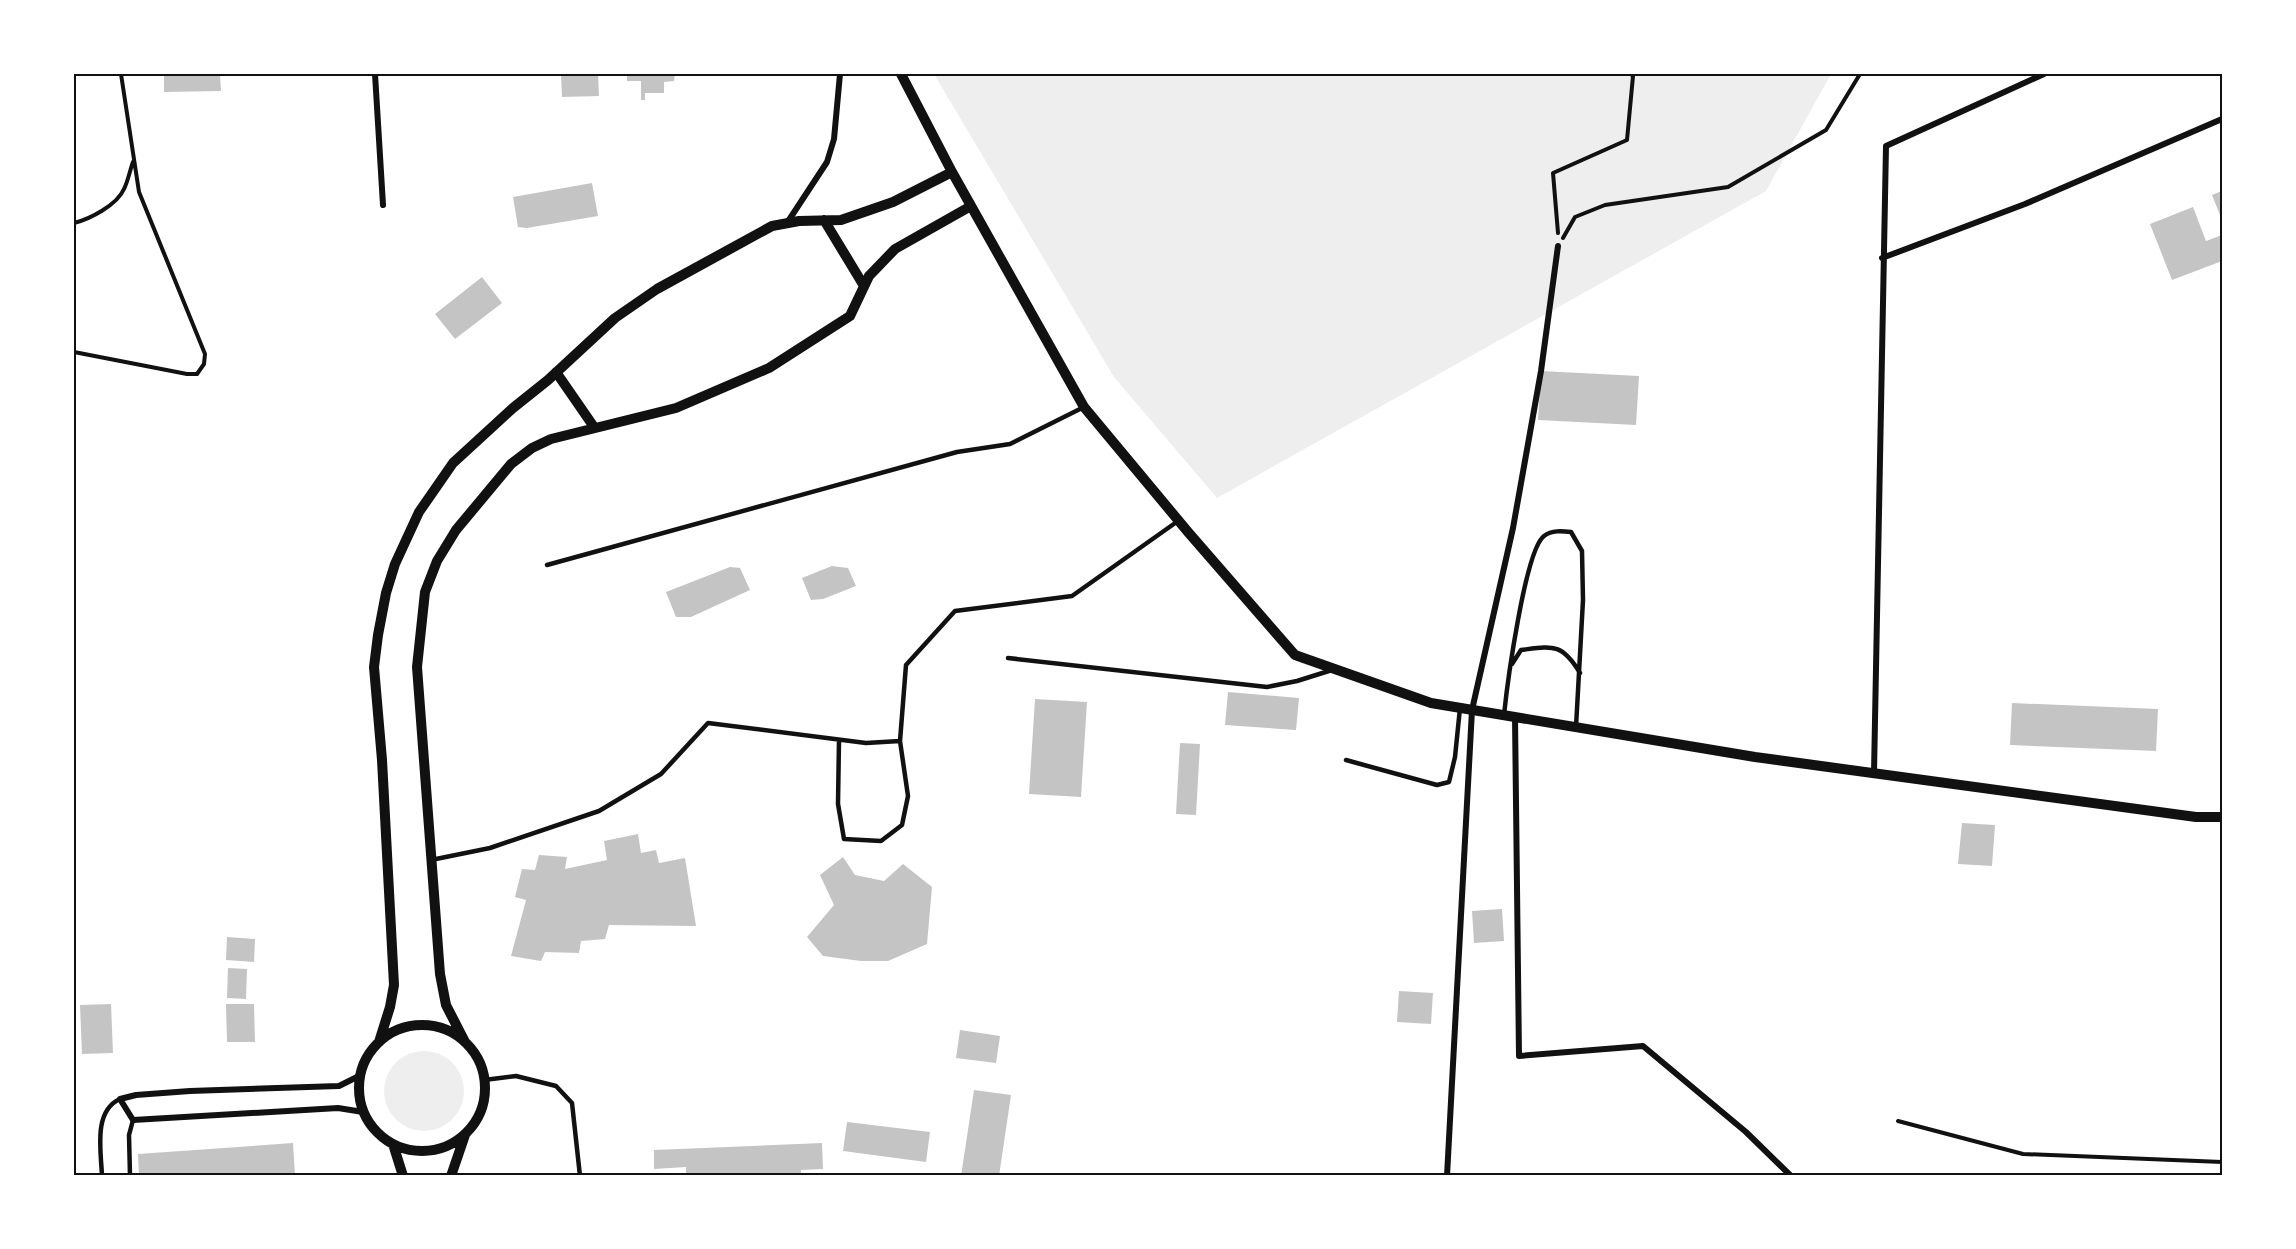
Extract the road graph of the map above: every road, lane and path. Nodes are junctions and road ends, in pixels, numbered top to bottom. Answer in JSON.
{"nodes":[{"id":1,"x":121,"y":74,"type":"edge"},
{"id":2,"x":375,"y":74,"type":"edge"},
{"id":3,"x":840,"y":74,"type":"edge"},
{"id":4,"x":901,"y":74,"type":"edge"},
{"id":5,"x":1631,"y":74,"type":"edge"},
{"id":6,"x":1860,"y":74,"type":"edge"},
{"id":7,"x":2044,"y":74,"type":"edge"},
{"id":8,"x":2223,"y":119,"type":"edge"},
{"id":9,"x":134,"y":158,"type":"junction"},
{"id":10,"x":952,"y":172,"type":"junction"},
{"id":11,"x":383,"y":205,"type":"dead end"},
{"id":12,"x":971,"y":206,"type":"junction"},
{"id":13,"x":825,"y":220,"type":"junction"},
{"id":14,"x":74,"y":223,"type":"edge"},
{"id":15,"x":787,"y":223,"type":"junction"},
{"id":16,"x":1558,"y":246,"type":"junction"},
{"id":17,"x":1882,"y":258,"type":"junction"},
{"id":18,"x":864,"y":286,"type":"junction"},
{"id":19,"x":74,"y":352,"type":"edge"},
{"id":20,"x":556,"y":372,"type":"junction"},
{"id":21,"x":1084,"y":407,"type":"junction"},
{"id":22,"x":594,"y":427,"type":"junction"},
{"id":23,"x":1178,"y":520,"type":"junction"},
{"id":24,"x":547,"y":565,"type":"dead end"},
{"id":25,"x":1008,"y":658,"type":"dead end"},
{"id":26,"x":1510,"y":666,"type":"junction"},
{"id":27,"x":1335,"y":669,"type":"junction"},
{"id":28,"x":1580,"y":673,"type":"junction"},
{"id":29,"x":1460,"y":708,"type":"junction"},
{"id":30,"x":1472,"y":710,"type":"junction"},
{"id":31,"x":1509,"y":716,"type":"junction"},
{"id":32,"x":1576,"y":727,"type":"junction"},
{"id":33,"x":839,"y":740,"type":"junction"},
{"id":34,"x":900,"y":741,"type":"junction"},
{"id":35,"x":1346,"y":760,"type":"dead end"},
{"id":36,"x":1874,"y":773,"type":"junction"},
{"id":37,"x":2223,"y":817,"type":"edge"},
{"id":38,"x":431,"y":860,"type":"junction"},
{"id":39,"x":464,"y":1040,"type":"junction"},
{"id":40,"x":379,"y":1042,"type":"junction"},
{"id":41,"x":361,"y":1075,"type":"junction"},
{"id":42,"x":484,"y":1080,"type":"junction"},
{"id":43,"x":120,"y":1099,"type":"junction"},
{"id":44,"x":363,"y":1112,"type":"junction"},
{"id":45,"x":133,"y":1120,"type":"junction"},
{"id":46,"x":1899,"y":1121,"type":"dead end"},
{"id":47,"x":465,"y":1136,"type":"junction"},
{"id":48,"x":393,"y":1144,"type":"junction"},
{"id":49,"x":2223,"y":1162,"type":"edge"},
{"id":50,"x":102,"y":1176,"type":"edge"},
{"id":51,"x":130,"y":1176,"type":"edge"},
{"id":52,"x":403,"y":1176,"type":"edge"},
{"id":53,"x":451,"y":1176,"type":"edge"},
{"id":54,"x":580,"y":1176,"type":"edge"},
{"id":55,"x":1447,"y":1176,"type":"edge"},
{"id":56,"x":1791,"y":1176,"type":"edge"}],
"edges":[{"from":1,"to":9,"type":"path"},
{"from":2,"to":11,"type":"street"},
{"from":3,"to":15,"type":"street"},
{"from":4,"to":10,"type":"street"},
{"from":5,"to":16,"type":"path"},
{"from":6,"to":16,"type":"path"},
{"from":7,"to":17,"type":"street"},
{"from":8,"to":17,"type":"street"},
{"from":9,"to":14,"type":"path"},
{"from":9,"to":19,"type":"path"},
{"from":10,"to":12,"type":"street"},
{"from":10,"to":13,"type":"street"},
{"from":12,"to":18,"type":"street"},
{"from":12,"to":21,"type":"street"},
{"from":13,"to":15,"type":"street"},
{"from":13,"to":18,"type":"street"},
{"from":15,"to":20,"type":"street"},
{"from":16,"to":30,"type":"street"},
{"from":17,"to":36,"type":"street"},
{"from":18,"to":22,"type":"street"},
{"from":20,"to":22,"type":"street"},
{"from":20,"to":40,"type":"street"},
{"from":21,"to":23,"type":"street"},
{"from":21,"to":24,"type":"lane"},
{"from":22,"to":38,"type":"street"},
{"from":23,"to":27,"type":"street"},
{"from":23,"to":34,"type":"lane"},
{"from":25,"to":27,"type":"lane"},
{"from":26,"to":28,"type":"lane"},
{"from":26,"to":28,"type":"lane"},
{"from":26,"to":31,"type":"lane"},
{"from":27,"to":29,"type":"street"},
{"from":28,"to":32,"type":"lane"},
{"from":29,"to":30,"type":"street"},
{"from":29,"to":35,"type":"lane"},
{"from":30,"to":31,"type":"street"},
{"from":30,"to":55,"type":"street"},
{"from":31,"to":32,"type":"street"},
{"from":31,"to":56,"type":"street"},
{"from":32,"to":36,"type":"street"},
{"from":33,"to":34,"type":"lane"},
{"from":33,"to":34,"type":"lane"},
{"from":33,"to":38,"type":"lane"},
{"from":36,"to":37,"type":"street"},
{"from":38,"to":39,"type":"street"},
{"from":39,"to":40,"type":"street"},
{"from":39,"to":42,"type":"street"},
{"from":40,"to":41,"type":"street"},
{"from":41,"to":43,"type":"street"},
{"from":41,"to":44,"type":"street"},
{"from":42,"to":47,"type":"street"},
{"from":42,"to":54,"type":"lane"},
{"from":43,"to":45,"type":"street"},
{"from":43,"to":50,"type":"lane"},
{"from":44,"to":45,"type":"street"},
{"from":44,"to":48,"type":"street"},
{"from":45,"to":51,"type":"lane"},
{"from":46,"to":49,"type":"path"},
{"from":47,"to":48,"type":"street"},
{"from":47,"to":53,"type":"street"},
{"from":48,"to":52,"type":"street"}]}
